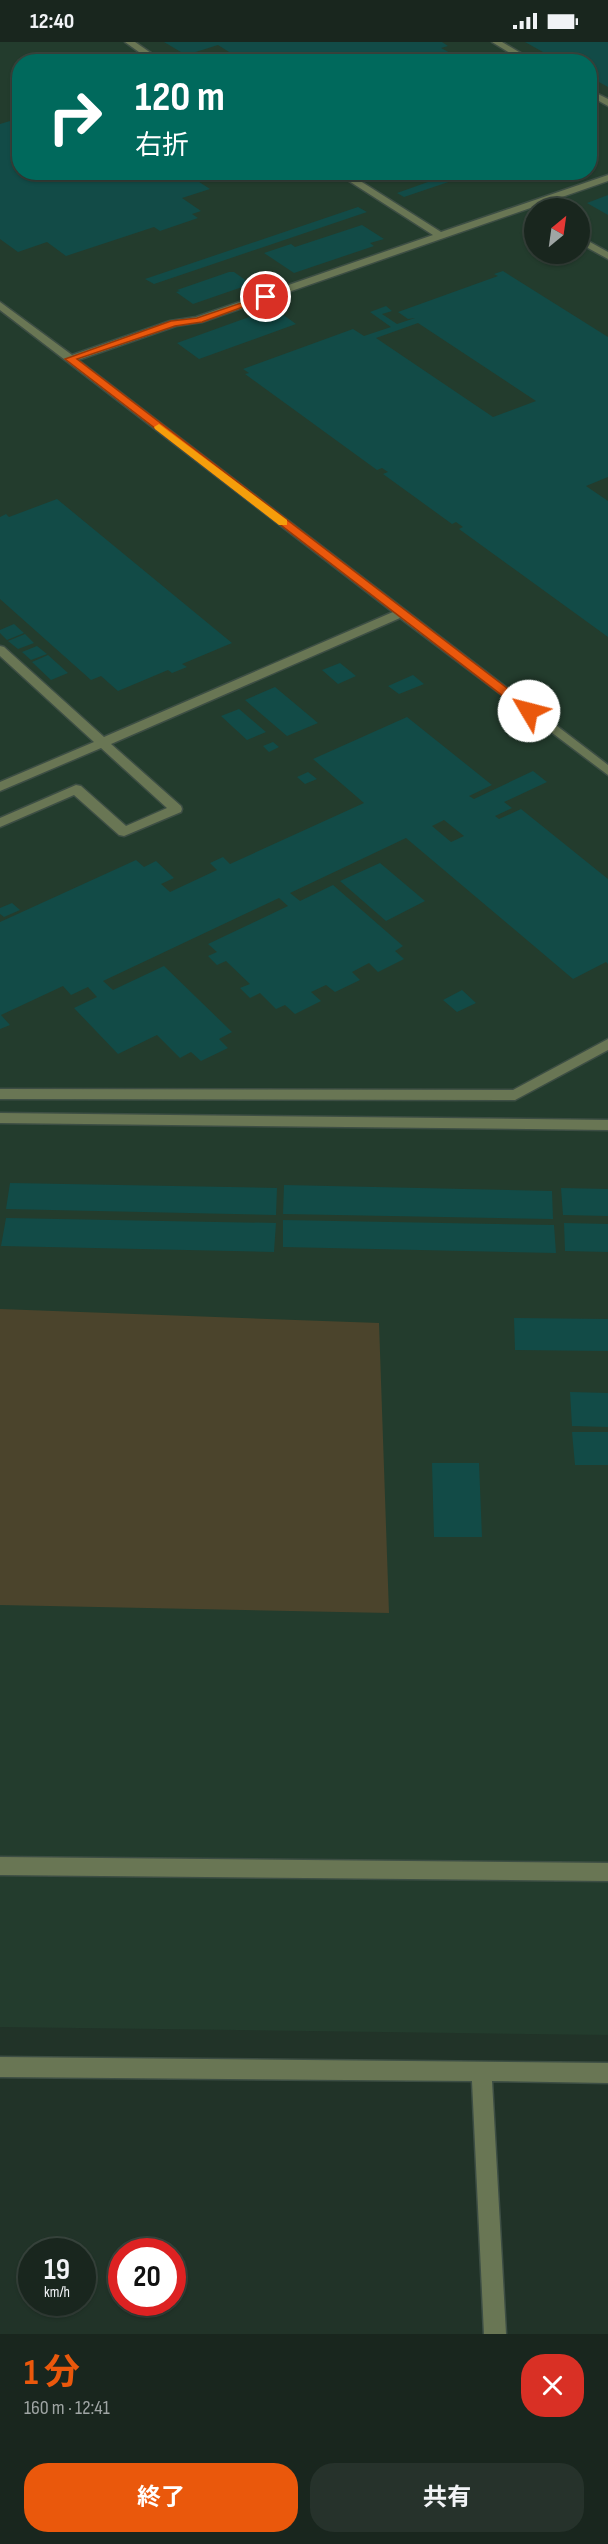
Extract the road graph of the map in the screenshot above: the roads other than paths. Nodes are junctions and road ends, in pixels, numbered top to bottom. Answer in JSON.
{"nodes":[{"id":1,"x":129,"y":42,"type":"edge"},
{"id":2,"x":496,"y":42,"type":"edge"},
{"id":3,"x":148,"y":54,"type":"edge"},
{"id":4,"x":518,"y":54,"type":"edge"},
{"id":5,"x":608,"y":178,"type":"edge"},
{"id":6,"x":352,"y":180,"type":"edge"},
{"id":7,"x":559,"y":198,"type":"edge"},
{"id":8,"x":524,"y":212,"type":"edge"},
{"id":9,"x":442,"y":237,"type":"junction"},
{"id":10,"x":590,"y":245,"type":"edge"},
{"id":11,"x":608,"y":256,"type":"edge"},
{"id":12,"x":0,"y":305,"type":"edge"},
{"id":13,"x":70,"y":359,"type":"junction"},
{"id":14,"x":401,"y":613,"type":"junction"},
{"id":15,"x":0,"y":650,"type":"edge"},
{"id":16,"x":102,"y":742,"type":"junction"},
{"id":17,"x":606,"y":767,"type":"edge"},
{"id":18,"x":0,"y":787,"type":"edge"},
{"id":19,"x":0,"y":823,"type":"edge"},
{"id":20,"x":608,"y":1044,"type":"edge"},
{"id":21,"x":0,"y":1094,"type":"edge"},
{"id":22,"x":0,"y":1118,"type":"edge"},
{"id":23,"x":608,"y":1125,"type":"edge"},
{"id":24,"x":0,"y":1866,"type":"edge"},
{"id":25,"x":608,"y":1872,"type":"edge"},
{"id":26,"x":0,"y":2067,"type":"edge"},
{"id":27,"x":481,"y":2071,"type":"junction"},
{"id":28,"x":608,"y":2073,"type":"edge"},
{"id":29,"x":495,"y":2334,"type":"edge"}],
"edges":[{"from":1,"to":3,"type":"street"},
{"from":2,"to":4,"type":"street"},
{"from":5,"to":7,"type":"street"},
{"from":6,"to":9,"type":"street"},
{"from":8,"to":9,"type":"street"},
{"from":9,"to":13,"type":"street"},
{"from":10,"to":11,"type":"street"},
{"from":12,"to":13,"type":"street"},
{"from":13,"to":14,"type":"street"},
{"from":14,"to":16,"type":"street"},
{"from":14,"to":17,"type":"street"},
{"from":15,"to":16,"type":"street"},
{"from":16,"to":18,"type":"street"},
{"from":16,"to":19,"type":"street"},
{"from":20,"to":21,"type":"street"},
{"from":22,"to":23,"type":"street"},
{"from":24,"to":25,"type":"street"},
{"from":26,"to":27,"type":"street"},
{"from":27,"to":28,"type":"street"},
{"from":27,"to":29,"type":"street"}]}
